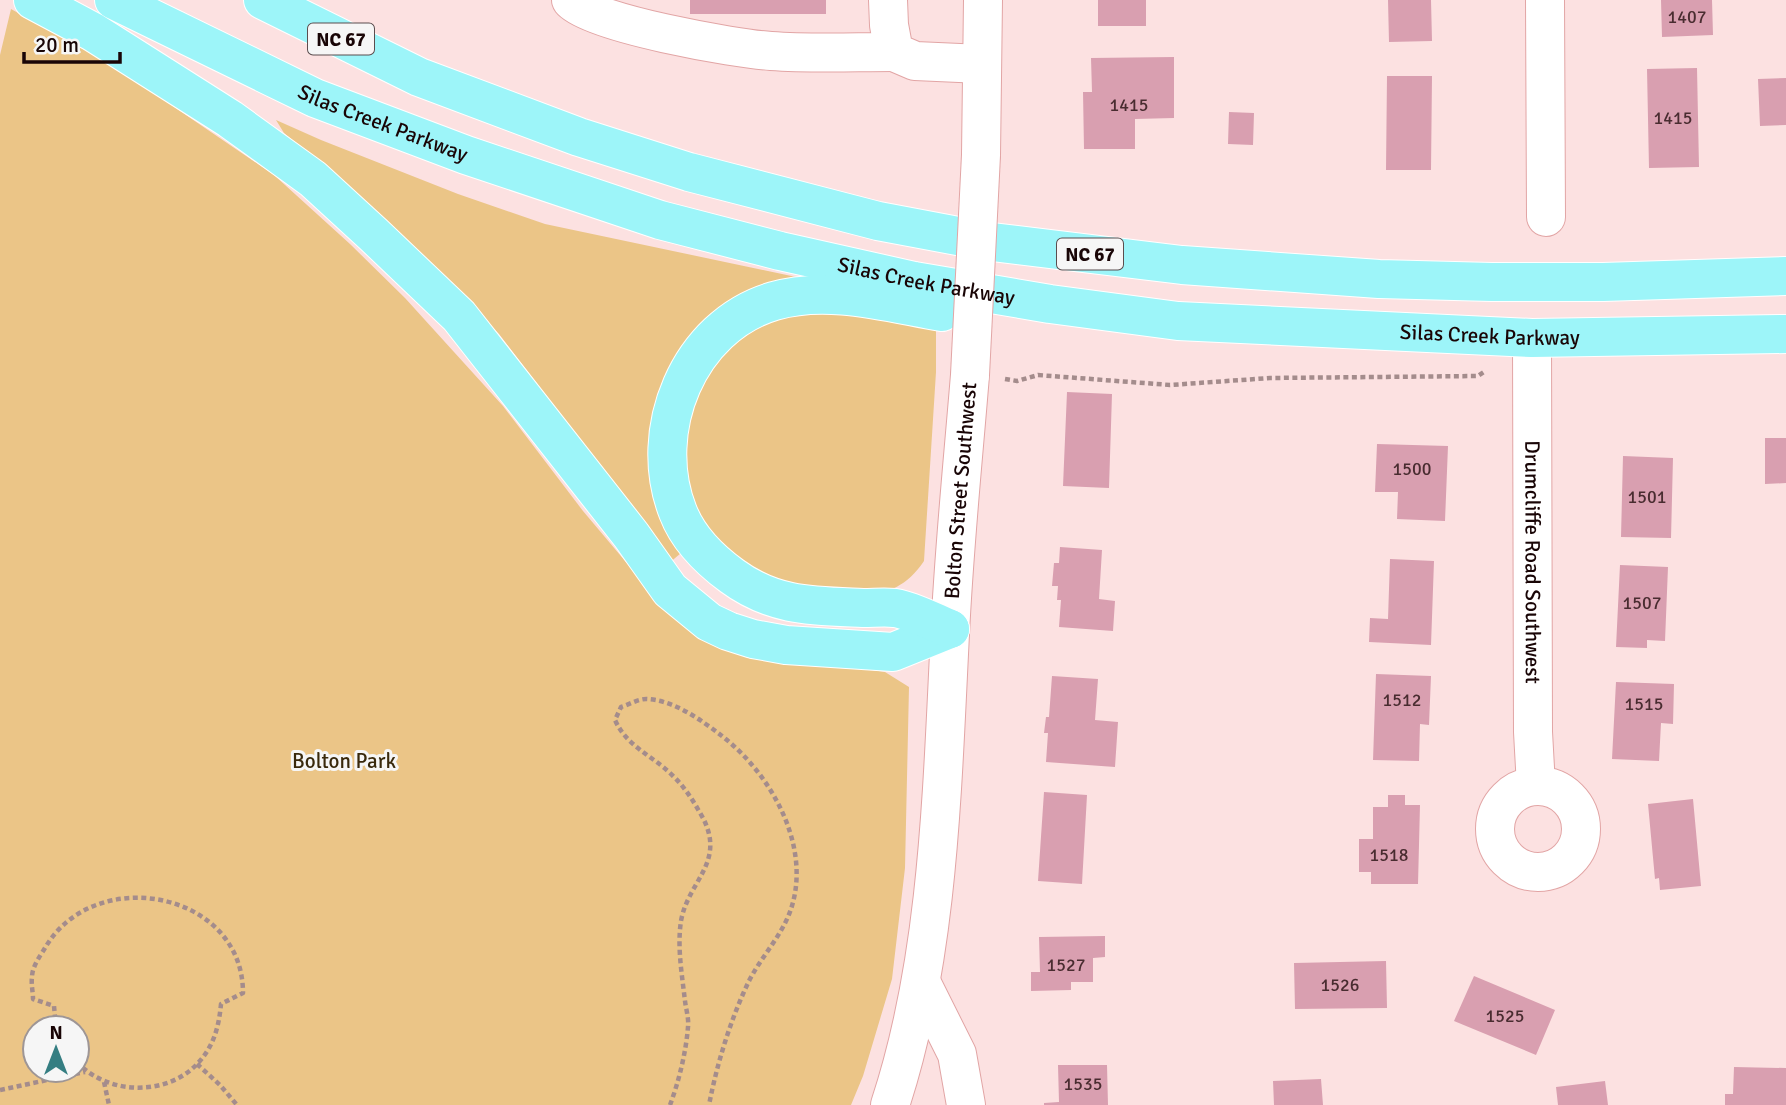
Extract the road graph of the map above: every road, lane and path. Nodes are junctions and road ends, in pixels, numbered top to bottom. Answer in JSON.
{"nodes":[{"id":1,"x":33,"y":0,"type":"edge"},
{"id":2,"x":114,"y":0,"type":"edge"},
{"id":3,"x":263,"y":0,"type":"edge"},
{"id":4,"x":318,"y":0,"type":"edge"},
{"id":5,"x":571,"y":0,"type":"edge"},
{"id":6,"x":888,"y":0,"type":"edge"},
{"id":7,"x":983,"y":0,"type":"edge"},
{"id":8,"x":1545,"y":0,"type":"edge"},
{"id":9,"x":642,"y":15,"type":"edge"},
{"id":10,"x":894,"y":52,"type":"junction"},
{"id":11,"x":982,"y":64,"type":"junction"},
{"id":12,"x":419,"y":77,"type":"junction"},
{"id":13,"x":1546,"y":216,"type":"dead end"},
{"id":14,"x":1786,"y":276,"type":"edge"},
{"id":15,"x":1178,"y":321,"type":"junction"},
{"id":16,"x":1786,"y":334,"type":"edge"},
{"id":17,"x":1532,"y":338,"type":"junction"},
{"id":18,"x":1489,"y":369,"type":"dead end"},
{"id":19,"x":970,"y":375,"type":"junction"},
{"id":20,"x":950,"y":629,"type":"junction"},
{"id":21,"x":1536,"y":786,"type":"dead end"},
{"id":22,"x":921,"y":982,"type":"junction"},
{"id":23,"x":55,"y":1014,"type":"edge"},
{"id":24,"x":197,"y":1064,"type":"junction"},
{"id":25,"x":91,"y":1074,"type":"edge"},
{"id":26,"x":104,"y":1081,"type":"junction"},
{"id":27,"x":29,"y":1084,"type":"edge"},
{"id":28,"x":0,"y":1090,"type":"edge"},
{"id":29,"x":109,"y":1105,"type":"edge"},
{"id":30,"x":237,"y":1105,"type":"edge"},
{"id":31,"x":670,"y":1105,"type":"edge"},
{"id":32,"x":709,"y":1105,"type":"edge"},
{"id":33,"x":890,"y":1105,"type":"edge"},
{"id":34,"x":966,"y":1105,"type":"edge"}],
"edges":[{"from":1,"to":20,"type":"main road"},
{"from":2,"to":15,"type":"main road","name":"Silas Creek Parkway"},
{"from":3,"to":12,"type":"main road","number":"NC 67"},
{"from":4,"to":12,"type":"main road"},
{"from":5,"to":9,"type":"street"},
{"from":6,"to":10,"type":"street"},
{"from":7,"to":11,"type":"street","name":"Bolton Street Southwest"},
{"from":8,"to":13,"type":"street"},
{"from":9,"to":10,"type":"street"},
{"from":10,"to":11,"type":"street"},
{"from":11,"to":19,"type":"street","name":"Bolton Street Southwest","bridge":true},
{"from":12,"to":14,"type":"main road","number":"NC 67"},
{"from":15,"to":17,"type":"main road","name":"Silas Creek Parkway"},
{"from":15,"to":20,"type":"main road"},
{"from":16,"to":17,"type":"main road","name":"Silas Creek Parkway"},
{"from":17,"to":21,"type":"street","name":"Drumcliffe Road Southwest"},
{"from":18,"to":19,"type":"path"},
{"from":19,"to":20,"type":"street","name":"Bolton Street Southwest"},
{"from":20,"to":22,"type":"street","name":"Bolton Street Southwest"},
{"from":22,"to":33,"type":"street","name":"Bolton Street Southwest"},
{"from":22,"to":34,"type":"street"},
{"from":23,"to":24,"type":"path"},
{"from":24,"to":26,"type":"path"},
{"from":24,"to":30,"type":"path"},
{"from":25,"to":26,"type":"path"},
{"from":26,"to":29,"type":"path"},
{"from":27,"to":28,"type":"path"},
{"from":31,"to":32,"type":"path"}]}
